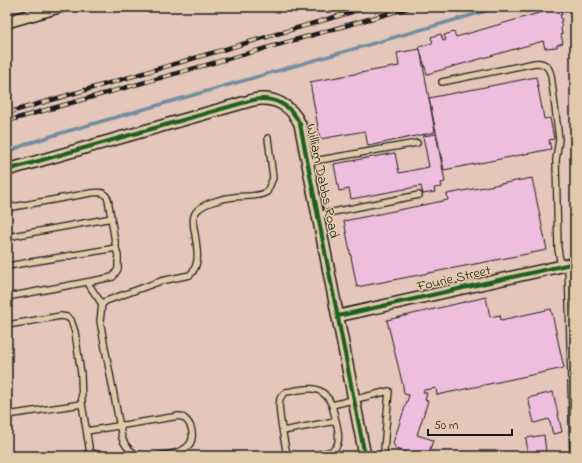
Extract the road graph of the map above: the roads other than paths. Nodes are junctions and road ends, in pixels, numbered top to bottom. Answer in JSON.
{"nodes":[{"id":1,"x":59,"y":7,"type":"edge"},
{"id":2,"x":7,"y":22,"type":"edge"},
{"id":3,"x":442,"y":82,"type":"dead end"},
{"id":4,"x":268,"y":138,"type":"dead end"},
{"id":5,"x":417,"y":143,"type":"dead end"},
{"id":6,"x":308,"y":162,"type":"junction"},
{"id":7,"x":7,"y":170,"type":"edge"},
{"id":8,"x":419,"y":195,"type":"dead end"},
{"id":9,"x":7,"y":208,"type":"edge"},
{"id":10,"x":318,"y":215,"type":"junction"},
{"id":11,"x":112,"y":218,"type":"junction"},
{"id":12,"x":7,"y":237,"type":"edge"},
{"id":13,"x":116,"y":248,"type":"junction"},
{"id":14,"x":568,"y":264,"type":"edge"},
{"id":15,"x":7,"y":266,"type":"edge"},
{"id":16,"x":87,"y":282,"type":"junction"},
{"id":17,"x":7,"y":297,"type":"edge"},
{"id":18,"x":102,"y":304,"type":"junction"},
{"id":19,"x":338,"y":316,"type":"junction"},
{"id":20,"x":7,"y":325,"type":"edge"},
{"id":21,"x":354,"y":399,"type":"junction"},
{"id":22,"x":82,"y":404,"type":"junction"},
{"id":23,"x":332,"y":405,"type":"junction"},
{"id":24,"x":7,"y":415,"type":"edge"},
{"id":25,"x":335,"y":421,"type":"junction"},
{"id":26,"x":120,"y":425,"type":"junction"},
{"id":27,"x":283,"y":430,"type":"junction"},
{"id":28,"x":87,"y":431,"type":"junction"},
{"id":29,"x":90,"y":453,"type":"junction"},
{"id":30,"x":83,"y":456,"type":"edge"},
{"id":31,"x":98,"y":456,"type":"edge"},
{"id":32,"x":142,"y":456,"type":"edge"},
{"id":33,"x":156,"y":456,"type":"edge"},
{"id":34,"x":292,"y":456,"type":"edge"},
{"id":35,"x":312,"y":456,"type":"edge"},
{"id":36,"x":365,"y":456,"type":"edge"},
{"id":37,"x":385,"y":456,"type":"edge"},
{"id":38,"x":573,"y":456,"type":"edge"}],
"edges":[{"from":1,"to":2,"type":"street"},
{"from":3,"to":14,"type":"lane"},
{"from":4,"to":18,"type":"lane"},
{"from":5,"to":6,"type":"lane"},
{"from":6,"to":7,"type":"street","name":"William Dabbs Road"},
{"from":6,"to":10,"type":"street","name":"William Dabbs Road"},
{"from":8,"to":10,"type":"lane"},
{"from":9,"to":11,"type":"lane"},
{"from":10,"to":19,"type":"street","name":"William Dabbs Road"},
{"from":11,"to":12,"type":"lane"},
{"from":11,"to":13,"type":"lane"},
{"from":13,"to":15,"type":"lane"},
{"from":13,"to":16,"type":"lane"},
{"from":14,"to":19,"type":"street","name":"Fourie Street"},
{"from":14,"to":38,"type":"lane"},
{"from":16,"to":17,"type":"lane"},
{"from":16,"to":18,"type":"lane"},
{"from":18,"to":26,"type":"lane"},
{"from":19,"to":21,"type":"street","name":"William Dabbs Road"},
{"from":20,"to":22,"type":"lane"},
{"from":21,"to":23,"type":"lane"},
{"from":21,"to":36,"type":"street","name":"William Dabbs Road"},
{"from":21,"to":37,"type":"lane"},
{"from":22,"to":24,"type":"lane"},
{"from":22,"to":28,"type":"lane"},
{"from":23,"to":25,"type":"lane"},
{"from":23,"to":27,"type":"lane"},
{"from":25,"to":27,"type":"lane"},
{"from":25,"to":35,"type":"lane"},
{"from":26,"to":28,"type":"lane"},
{"from":26,"to":32,"type":"lane"},
{"from":26,"to":33,"type":"lane"},
{"from":27,"to":34,"type":"lane"},
{"from":28,"to":29,"type":"lane"},
{"from":29,"to":30,"type":"lane"},
{"from":29,"to":31,"type":"lane"}]}
